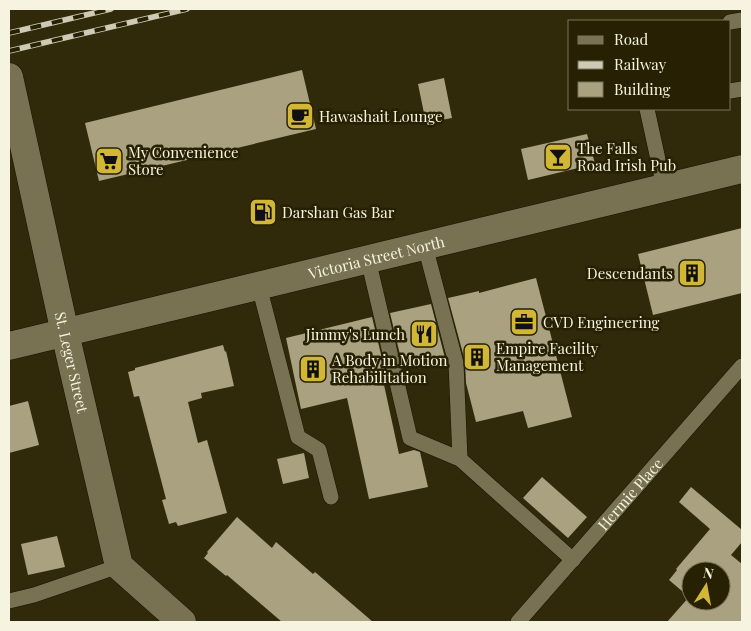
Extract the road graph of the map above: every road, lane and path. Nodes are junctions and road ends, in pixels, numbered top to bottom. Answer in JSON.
{"nodes":[{"id":1,"x":9,"y":77,"type":"edge"},
{"id":2,"x":651,"y":110,"type":"edge"},
{"id":3,"x":742,"y":169,"type":"edge"},
{"id":4,"x":664,"y":188,"type":"junction"},
{"id":5,"x":425,"y":246,"type":"junction"},
{"id":6,"x":368,"y":259,"type":"junction"},
{"id":7,"x":259,"y":286,"type":"junction"},
{"id":8,"x":65,"y":333,"type":"junction"},
{"id":9,"x":9,"y":346,"type":"edge"},
{"id":10,"x":742,"y":366,"type":"edge"},
{"id":11,"x":460,"y":459,"type":"junction"},
{"id":12,"x":331,"y":497,"type":"dead end"},
{"id":13,"x":573,"y":560,"type":"junction"},
{"id":14,"x":119,"y":566,"type":"junction"},
{"id":15,"x":9,"y":601,"type":"edge"},
{"id":16,"x":182,"y":622,"type":"edge"},
{"id":17,"x":518,"y":622,"type":"edge"}],
"edges":[{"from":1,"to":8,"type":"main road","name":"St. Leger Street"},
{"from":2,"to":4,"type":"lane"},
{"from":3,"to":4,"type":"main road","name":"Victoria Street North"},
{"from":4,"to":5,"type":"main road","name":"Victoria Street North"},
{"from":5,"to":6,"type":"main road","name":"Victoria Street North"},
{"from":5,"to":11,"type":"lane"},
{"from":6,"to":7,"type":"main road","name":"Victoria Street North"},
{"from":6,"to":11,"type":"lane"},
{"from":7,"to":8,"type":"main road","name":"Victoria Street North"},
{"from":7,"to":12,"type":"lane"},
{"from":8,"to":9,"type":"main road","name":"Victoria Street North"},
{"from":8,"to":14,"type":"main road","name":"St. Leger Street"},
{"from":10,"to":13,"type":"lane","name":"Hermie Place"},
{"from":11,"to":13,"type":"lane"},
{"from":13,"to":17,"type":"lane","name":"Hermie Place"},
{"from":14,"to":15,"type":"lane"},
{"from":14,"to":16,"type":"main road"}]}
